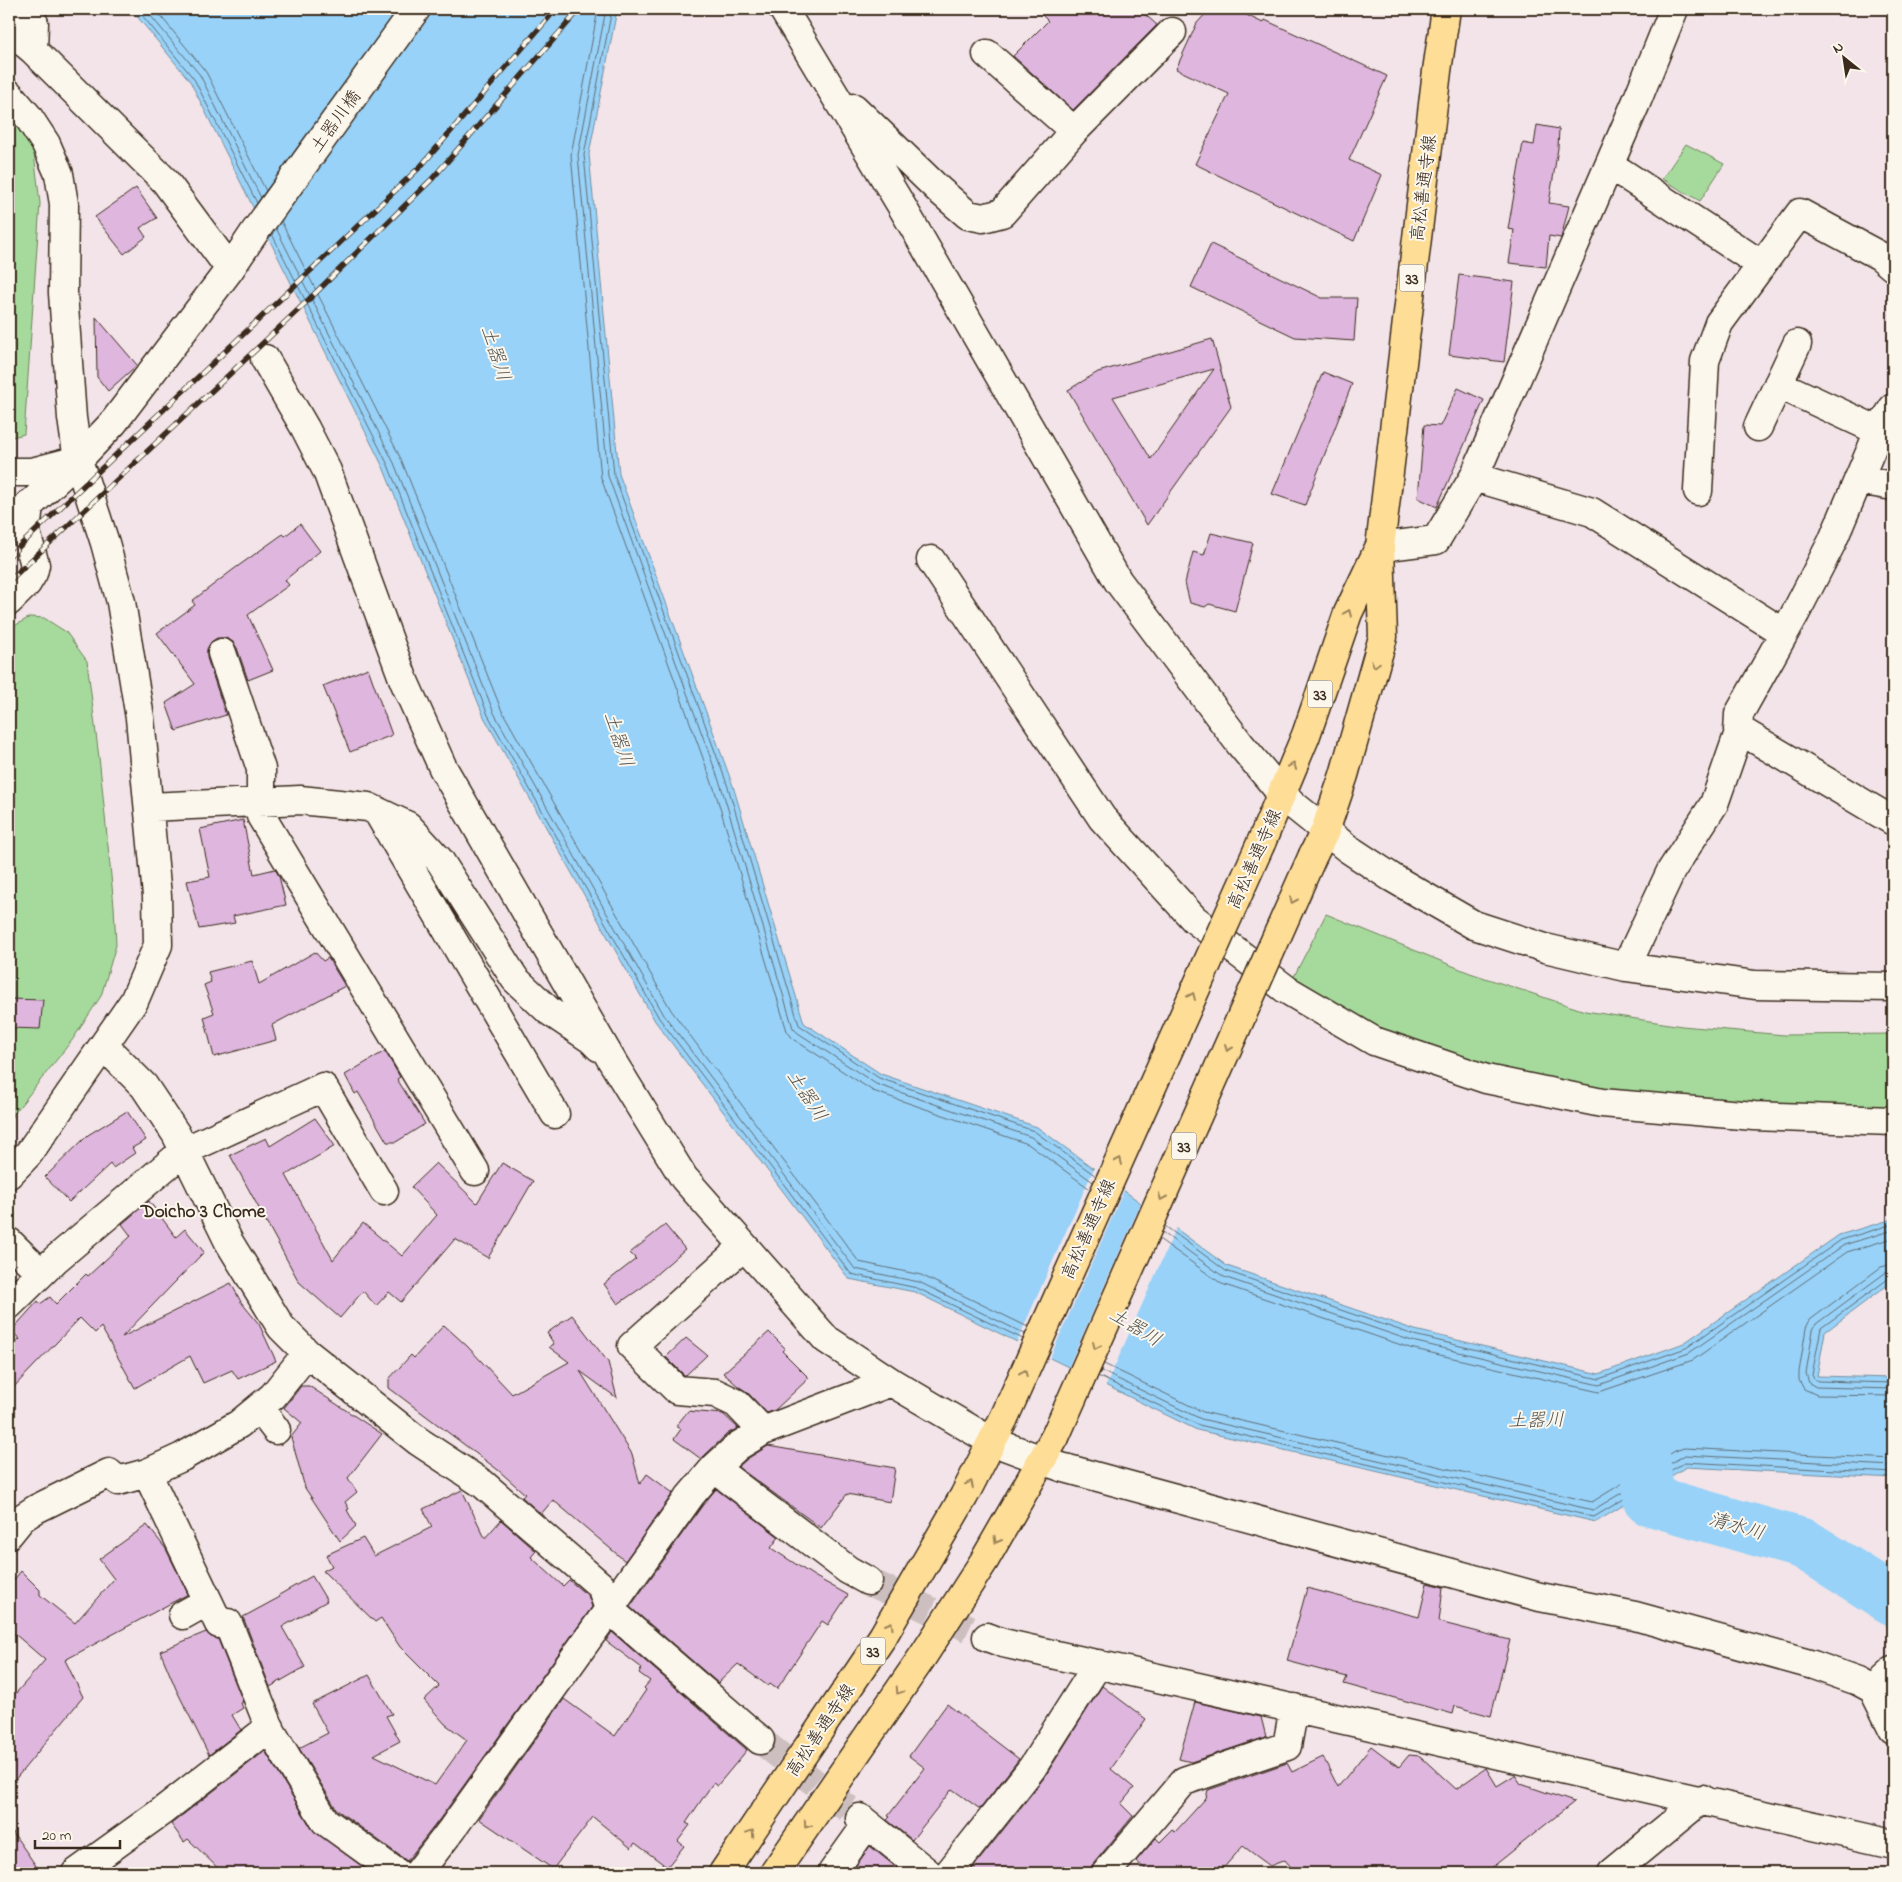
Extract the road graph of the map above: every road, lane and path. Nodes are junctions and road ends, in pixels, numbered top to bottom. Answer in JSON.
{"nodes":[{"id":1,"x":26,"y":9,"type":"edge"},
{"id":2,"x":416,"y":9,"type":"edge"},
{"id":3,"x":783,"y":9,"type":"edge"},
{"id":4,"x":1446,"y":9,"type":"edge"},
{"id":5,"x":1674,"y":9,"type":"edge"},
{"id":6,"x":9,"y":30,"type":"edge"},
{"id":7,"x":1172,"y":32,"type":"dead end"},
{"id":8,"x":33,"y":50,"type":"junction"},
{"id":9,"x":987,"y":54,"type":"dead end"},
{"id":10,"x":827,"y":83,"type":"junction"},
{"id":11,"x":9,"y":94,"type":"edge"},
{"id":12,"x":1074,"y":131,"type":"junction"},
{"id":13,"x":1610,"y":165,"type":"junction"},
{"id":14,"x":1762,"y":265,"type":"junction"},
{"id":15,"x":1893,"y":267,"type":"edge"},
{"id":16,"x":230,"y":269,"type":"junction"},
{"id":17,"x":1797,"y":344,"type":"dead end"},
{"id":18,"x":265,"y":359,"type":"dead end"},
{"id":19,"x":1778,"y":384,"type":"junction"},
{"id":20,"x":1893,"y":408,"type":"edge"},
{"id":21,"x":1758,"y":427,"type":"dead end"},
{"id":22,"x":1879,"y":431,"type":"junction"},
{"id":23,"x":78,"y":460,"type":"junction"},
{"id":24,"x":9,"y":472,"type":"edge"},
{"id":25,"x":1474,"y":476,"type":"junction"},
{"id":26,"x":1858,"y":480,"type":"junction"},
{"id":27,"x":1893,"y":486,"type":"edge"},
{"id":28,"x":1698,"y":491,"type":"dead end"},
{"id":29,"x":15,"y":527,"type":"edge"},
{"id":30,"x":1380,"y":547,"type":"junction"},
{"id":31,"x":931,"y":560,"type":"dead end"},
{"id":32,"x":9,"y":601,"type":"edge"},
{"id":33,"x":1784,"y":633,"type":"junction"},
{"id":34,"x":222,"y":653,"type":"dead end"},
{"id":35,"x":1738,"y":730,"type":"junction"},
{"id":36,"x":1282,"y":794,"type":"junction"},
{"id":37,"x":261,"y":802,"type":"junction"},
{"id":38,"x":149,"y":807,"type":"junction"},
{"id":39,"x":377,"y":811,"type":"junction"},
{"id":40,"x":1893,"y":821,"type":"edge"},
{"id":41,"x":1325,"y":831,"type":"junction"},
{"id":42,"x":1626,"y":967,"type":"junction"},
{"id":43,"x":1893,"y":987,"type":"edge"},
{"id":44,"x":104,"y":1046,"type":"junction"},
{"id":45,"x":612,"y":1061,"type":"junction"},
{"id":46,"x":555,"y":1114,"type":"dead end"},
{"id":47,"x":1893,"y":1121,"type":"edge"},
{"id":48,"x":184,"y":1151,"type":"junction"},
{"id":49,"x":475,"y":1171,"type":"dead end"},
{"id":50,"x":9,"y":1174,"type":"edge"},
{"id":51,"x":384,"y":1191,"type":"dead end"},
{"id":52,"x":9,"y":1242,"type":"edge"},
{"id":53,"x":744,"y":1246,"type":"junction"},
{"id":54,"x":41,"y":1273,"type":"junction"},
{"id":55,"x":9,"y":1305,"type":"edge"},
{"id":56,"x":306,"y":1353,"type":"junction"},
{"id":57,"x":891,"y":1382,"type":"junction"},
{"id":58,"x":259,"y":1408,"type":"junction"},
{"id":59,"x":276,"y":1430,"type":"dead end"},
{"id":60,"x":763,"y":1431,"type":"junction"},
{"id":61,"x":991,"y":1441,"type":"junction"},
{"id":62,"x":1042,"y":1461,"type":"junction"},
{"id":63,"x":714,"y":1468,"type":"junction"},
{"id":64,"x":147,"y":1474,"type":"junction"},
{"id":65,"x":9,"y":1534,"type":"edge"},
{"id":66,"x":868,"y":1581,"type":"tunnel mouth"},
{"id":67,"x":609,"y":1609,"type":"junction"},
{"id":68,"x":214,"y":1613,"type":"junction"},
{"id":69,"x":183,"y":1614,"type":"dead end"},
{"id":70,"x":987,"y":1637,"type":"tunnel mouth"},
{"id":71,"x":1098,"y":1664,"type":"junction"},
{"id":72,"x":1893,"y":1672,"type":"edge"},
{"id":73,"x":1873,"y":1689,"type":"junction"},
{"id":74,"x":1294,"y":1708,"type":"junction"},
{"id":75,"x":270,"y":1727,"type":"junction"},
{"id":76,"x":1893,"y":1729,"type":"edge"},
{"id":77,"x":760,"y":1740,"type":"tunnel mouth"},
{"id":78,"x":1702,"y":1799,"type":"junction"},
{"id":79,"x":1893,"y":1844,"type":"edge"},
{"id":80,"x":76,"y":1873,"type":"edge"},
{"id":81,"x":397,"y":1873,"type":"edge"},
{"id":82,"x":418,"y":1873,"type":"edge"},
{"id":83,"x":723,"y":1873,"type":"edge"},
{"id":84,"x":774,"y":1873,"type":"edge"},
{"id":85,"x":832,"y":1873,"type":"edge"},
{"id":86,"x":928,"y":1873,"type":"edge"},
{"id":87,"x":949,"y":1873,"type":"edge"},
{"id":88,"x":1106,"y":1873,"type":"edge"},
{"id":89,"x":1612,"y":1873,"type":"edge"}],
"edges":[{"from":1,"to":8,"type":"street"},
{"from":2,"to":16,"type":"street","name":"土器川橋"},
{"from":3,"to":10,"type":"street"},
{"from":4,"to":30,"type":"main road","name":"高松善通寺線","number":"33"},
{"from":5,"to":13,"type":"street"},
{"from":6,"to":8,"type":"street"},
{"from":7,"to":12,"type":"street"},
{"from":8,"to":16,"type":"street"},
{"from":9,"to":12,"type":"street"},
{"from":10,"to":12,"type":"street"},
{"from":10,"to":36,"type":"street"},
{"from":11,"to":23,"type":"street"},
{"from":13,"to":14,"type":"street"},
{"from":13,"to":25,"type":"street"},
{"from":14,"to":15,"type":"street"},
{"from":14,"to":28,"type":"street"},
{"from":16,"to":23,"type":"street","name":"土器川橋"},
{"from":17,"to":19,"type":"street"},
{"from":18,"to":45,"type":"street"},
{"from":19,"to":21,"type":"street"},
{"from":19,"to":22,"type":"street"},
{"from":20,"to":22,"type":"street"},
{"from":22,"to":26,"type":"street"},
{"from":23,"to":24,"type":"street"},
{"from":23,"to":29,"type":"street","name":"土器川橋"},
{"from":23,"to":38,"type":"street"},
{"from":25,"to":30,"type":"street"},
{"from":25,"to":33,"type":"street"},
{"from":26,"to":27,"type":"street"},
{"from":26,"to":33,"type":"street"},
{"from":29,"to":32,"type":"street"},
{"from":36,"to":30,"type":"main road","name":"高松善通寺線","number":"33","one_way":true},
{"from":30,"to":41,"type":"main road","name":"高松善通寺線","number":"33","one_way":true},
{"from":31,"to":47,"type":"street"},
{"from":33,"to":35,"type":"street"},
{"from":34,"to":37,"type":"street"},
{"from":35,"to":40,"type":"street"},
{"from":35,"to":42,"type":"street"},
{"from":36,"to":41,"type":"street"},
{"from":61,"to":36,"type":"main road","name":"高松善通寺線","number":"33","one_way":true,"bridge":true},
{"from":37,"to":38,"type":"street"},
{"from":37,"to":39,"type":"street"},
{"from":37,"to":49,"type":"street"},
{"from":38,"to":44,"type":"street"},
{"from":39,"to":45,"type":"street"},
{"from":39,"to":46,"type":"street"},
{"from":41,"to":42,"type":"street"},
{"from":41,"to":62,"type":"main road","name":"高松善通寺線","number":"33","one_way":true,"bridge":true},
{"from":42,"to":43,"type":"street"},
{"from":44,"to":48,"type":"street"},
{"from":44,"to":50,"type":"street"},
{"from":45,"to":53,"type":"street"},
{"from":48,"to":51,"type":"street"},
{"from":48,"to":54,"type":"street"},
{"from":48,"to":56,"type":"street"},
{"from":52,"to":54,"type":"street"},
{"from":53,"to":57,"type":"street"},
{"from":53,"to":60,"type":"street"},
{"from":54,"to":55,"type":"street"},
{"from":56,"to":58,"type":"street"},
{"from":56,"to":67,"type":"street"},
{"from":57,"to":60,"type":"street"},
{"from":57,"to":61,"type":"street"},
{"from":58,"to":59,"type":"street"},
{"from":58,"to":64,"type":"street"},
{"from":60,"to":63,"type":"street"},
{"from":61,"to":62,"type":"street"},
{"from":83,"to":61,"type":"main road","name":"高松善通寺線","number":"33","one_way":true},
{"from":62,"to":73,"type":"street"},
{"from":62,"to":84,"type":"main road","name":"高松善通寺線","number":"33","one_way":true},
{"from":63,"to":66,"type":"street"},
{"from":63,"to":67,"type":"street"},
{"from":64,"to":65,"type":"street"},
{"from":64,"to":68,"type":"street"},
{"from":67,"to":77,"type":"street"},
{"from":67,"to":82,"type":"street"},
{"from":68,"to":69,"type":"street"},
{"from":68,"to":75,"type":"street"},
{"from":70,"to":71,"type":"street"},
{"from":71,"to":74,"type":"street"},
{"from":71,"to":87,"type":"street"},
{"from":72,"to":73,"type":"street"},
{"from":73,"to":76,"type":"street"},
{"from":74,"to":78,"type":"street"},
{"from":74,"to":88,"type":"street"},
{"from":75,"to":80,"type":"street"},
{"from":75,"to":81,"type":"street"},
{"from":78,"to":79,"type":"street"},
{"from":78,"to":89,"type":"street"},
{"from":85,"to":86,"type":"street"}]}
